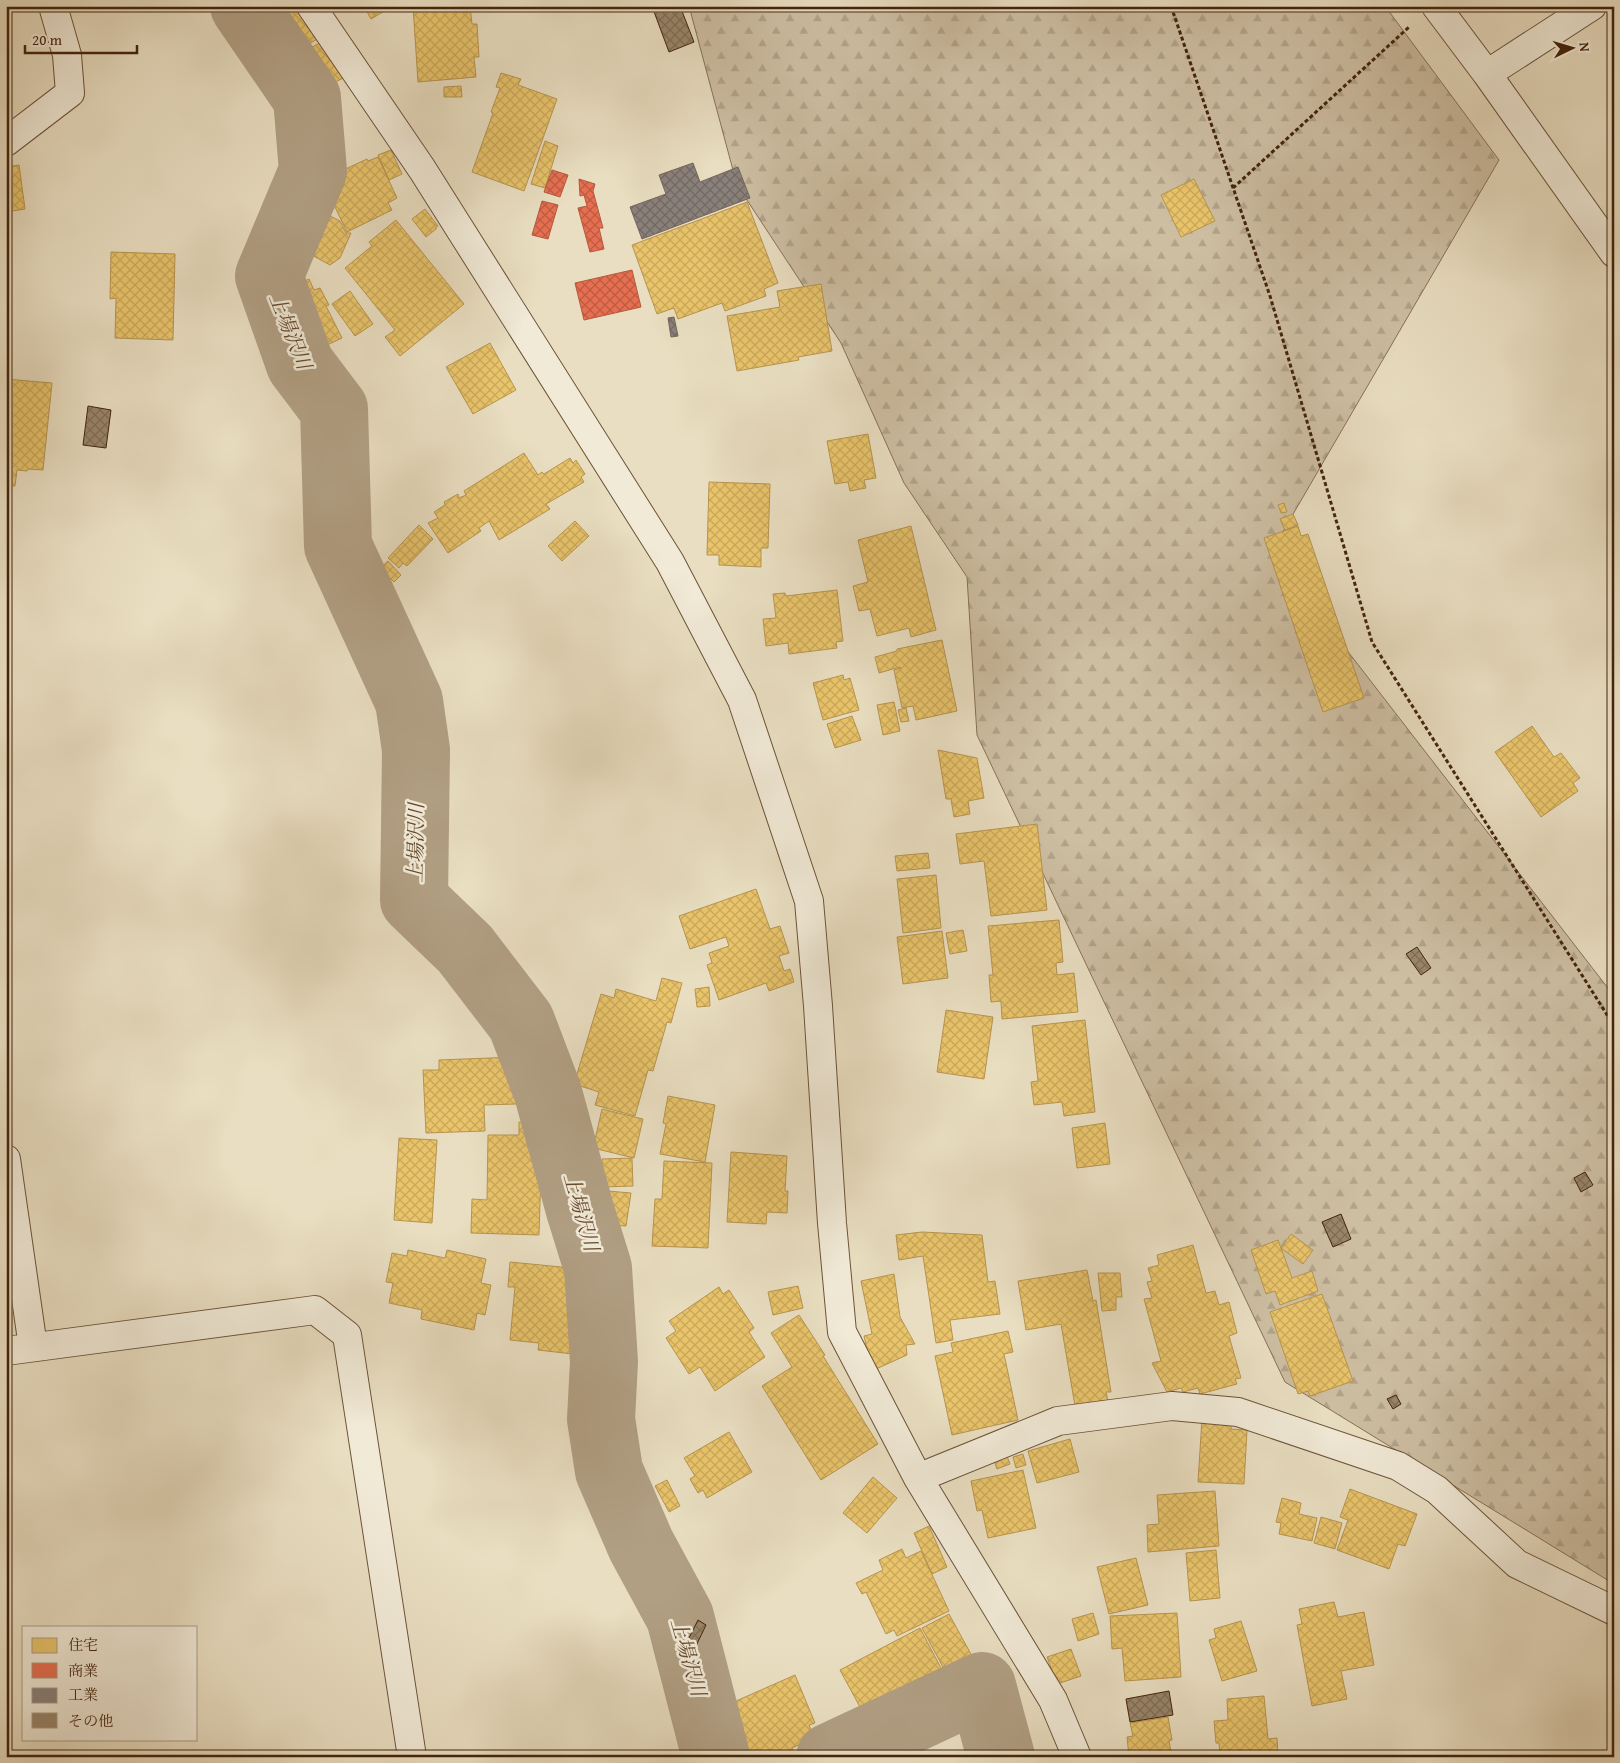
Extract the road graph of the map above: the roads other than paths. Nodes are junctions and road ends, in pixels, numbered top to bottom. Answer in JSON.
{"nodes":[{"id":1,"x":53,"y":6,"type":"edge"},
{"id":2,"x":311,"y":6,"type":"edge"},
{"id":3,"x":1436,"y":6,"type":"edge"},
{"id":4,"x":1592,"y":6,"type":"edge"},
{"id":5,"x":1487,"y":74,"type":"junction"},
{"id":6,"x":6,"y":142,"type":"edge"},
{"id":7,"x":1614,"y":253,"type":"edge"},
{"id":8,"x":6,"y":1159,"type":"edge"},
{"id":9,"x":33,"y":1347,"type":"junction"},
{"id":10,"x":6,"y":1351,"type":"edge"},
{"id":11,"x":918,"y":1478,"type":"junction"},
{"id":12,"x":1614,"y":1611,"type":"edge"},
{"id":13,"x":412,"y":1757,"type":"edge"},
{"id":14,"x":1077,"y":1757,"type":"edge"}],
"edges":[{"from":1,"to":6,"type":"street"},
{"from":2,"to":11,"type":"street"},
{"from":3,"to":5,"type":"street"},
{"from":4,"to":5,"type":"street"},
{"from":5,"to":7,"type":"street"},
{"from":8,"to":9,"type":"street"},
{"from":9,"to":10,"type":"street"},
{"from":9,"to":13,"type":"street"},
{"from":11,"to":12,"type":"street"},
{"from":11,"to":14,"type":"street"}]}
